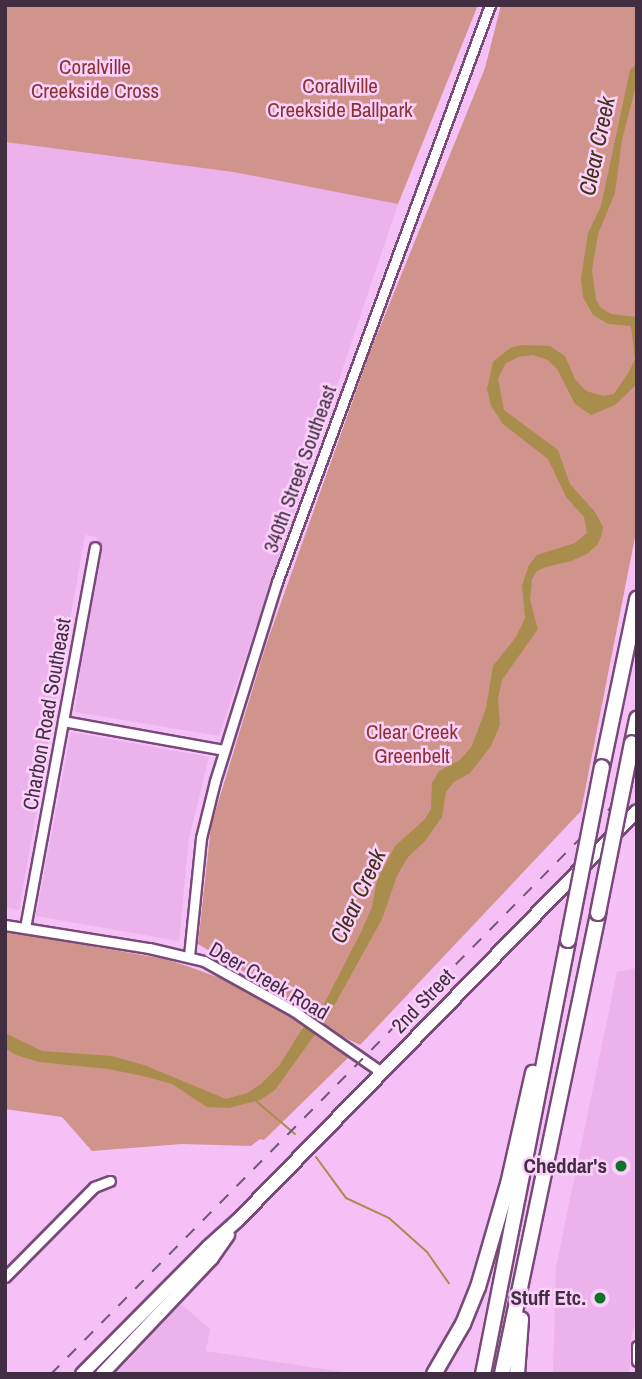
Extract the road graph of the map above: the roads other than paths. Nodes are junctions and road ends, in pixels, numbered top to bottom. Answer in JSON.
{"nodes":[{"id":1,"x":490,"y":5,"type":"edge"},
{"id":2,"x":95,"y":547,"type":"dead end"},
{"id":3,"x":637,"y":599,"type":"edge"},
{"id":4,"x":637,"y":719,"type":"edge"},
{"id":5,"x":63,"y":721,"type":"junction"},
{"id":6,"x":224,"y":750,"type":"junction"},
{"id":7,"x":637,"y":811,"type":"edge"},
{"id":8,"x":5,"y":925,"type":"edge"},
{"id":9,"x":25,"y":928,"type":"junction"},
{"id":10,"x":189,"y":956,"type":"junction"},
{"id":11,"x":555,"y":1009,"type":"junction"},
{"id":12,"x":381,"y":1072,"type":"junction"},
{"id":13,"x":110,"y":1181,"type":"dead end"},
{"id":14,"x":537,"y":1197,"type":"junction"},
{"id":15,"x":238,"y":1220,"type":"junction"},
{"id":16,"x":5,"y":1277,"type":"edge"},
{"id":17,"x":637,"y":1346,"type":"edge"},
{"id":18,"x":637,"y":1361,"type":"edge"},
{"id":19,"x":82,"y":1374,"type":"edge"},
{"id":20,"x":102,"y":1374,"type":"edge"},
{"id":21,"x":434,"y":1374,"type":"edge"},
{"id":22,"x":483,"y":1374,"type":"edge"},
{"id":23,"x":502,"y":1374,"type":"edge"},
{"id":24,"x":517,"y":1374,"type":"edge"}],
"edges":[{"from":1,"to":6,"type":"street","name":"340th Street Southeast"},
{"from":2,"to":5,"type":"street","name":"Charbon Road Southeast"},
{"from":3,"to":11,"type":"highway","bridge":true},
{"from":4,"to":14,"type":"highway","bridge":true},
{"from":5,"to":6,"type":"street"},
{"from":5,"to":9,"type":"street","name":"Charbon Road Southeast"},
{"from":6,"to":10,"type":"street","name":"340th Street Southeast"},
{"from":7,"to":12,"type":"main road","name":"2nd Street"},
{"from":8,"to":9,"type":"street","name":"Deer Creek Road"},
{"from":9,"to":10,"type":"street","name":"Deer Creek Road"},
{"from":10,"to":12,"type":"street","name":"Deer Creek Road"},
{"from":11,"to":21,"type":"highway"},
{"from":11,"to":22,"type":"highway"},
{"from":12,"to":15,"type":"main road","name":"2nd Street"},
{"from":13,"to":16,"type":"street"},
{"from":14,"to":23,"type":"highway"},
{"from":14,"to":24,"type":"highway"},
{"from":15,"to":19,"type":"main road","name":"2nd Street"},
{"from":15,"to":20,"type":"main road","name":"2nd Street"},
{"from":17,"to":18,"type":"street"}]}
